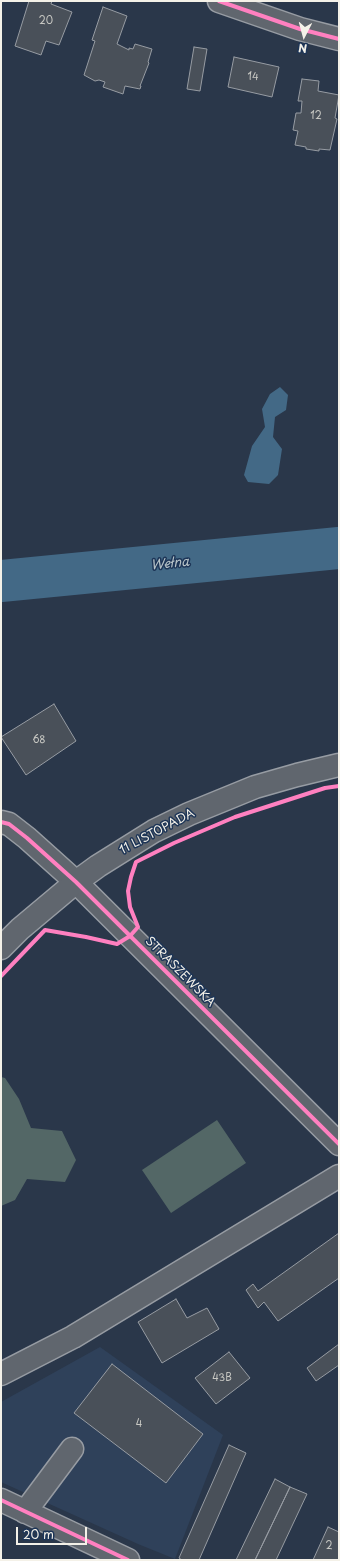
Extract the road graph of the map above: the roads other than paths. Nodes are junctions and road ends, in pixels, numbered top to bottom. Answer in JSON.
{"nodes":[{"id":1,"x":219,"y":1,"type":"edge"},
{"id":2,"x":339,"y":39,"type":"edge"},
{"id":3,"x":339,"y":765,"type":"edge"},
{"id":4,"x":1,"y":822,"type":"edge"},
{"id":5,"x":76,"y":882,"type":"junction"},
{"id":6,"x":1,"y":948,"type":"edge"},
{"id":7,"x":339,"y":1144,"type":"edge"},
{"id":8,"x":339,"y":1176,"type":"edge"},
{"id":9,"x":1,"y":1374,"type":"edge"},
{"id":10,"x":72,"y":1449,"type":"dead end"},
{"id":11,"x":1,"y":1500,"type":"edge"},
{"id":12,"x":25,"y":1512,"type":"junction"},
{"id":13,"x":128,"y":1560,"type":"edge"}],
"edges":[{"from":1,"to":2,"type":"street"},
{"from":3,"to":5,"type":"street","name":"11 LISTOPADA"},
{"from":4,"to":5,"type":"street","name":"STRASZEWSKA"},
{"from":5,"to":6,"type":"street","name":"11 LISTOPADA"},
{"from":5,"to":7,"type":"street","name":"STRASZEWSKA"},
{"from":8,"to":9,"type":"street"},
{"from":10,"to":12,"type":"street"},
{"from":11,"to":12,"type":"street"},
{"from":12,"to":13,"type":"street"}]}
